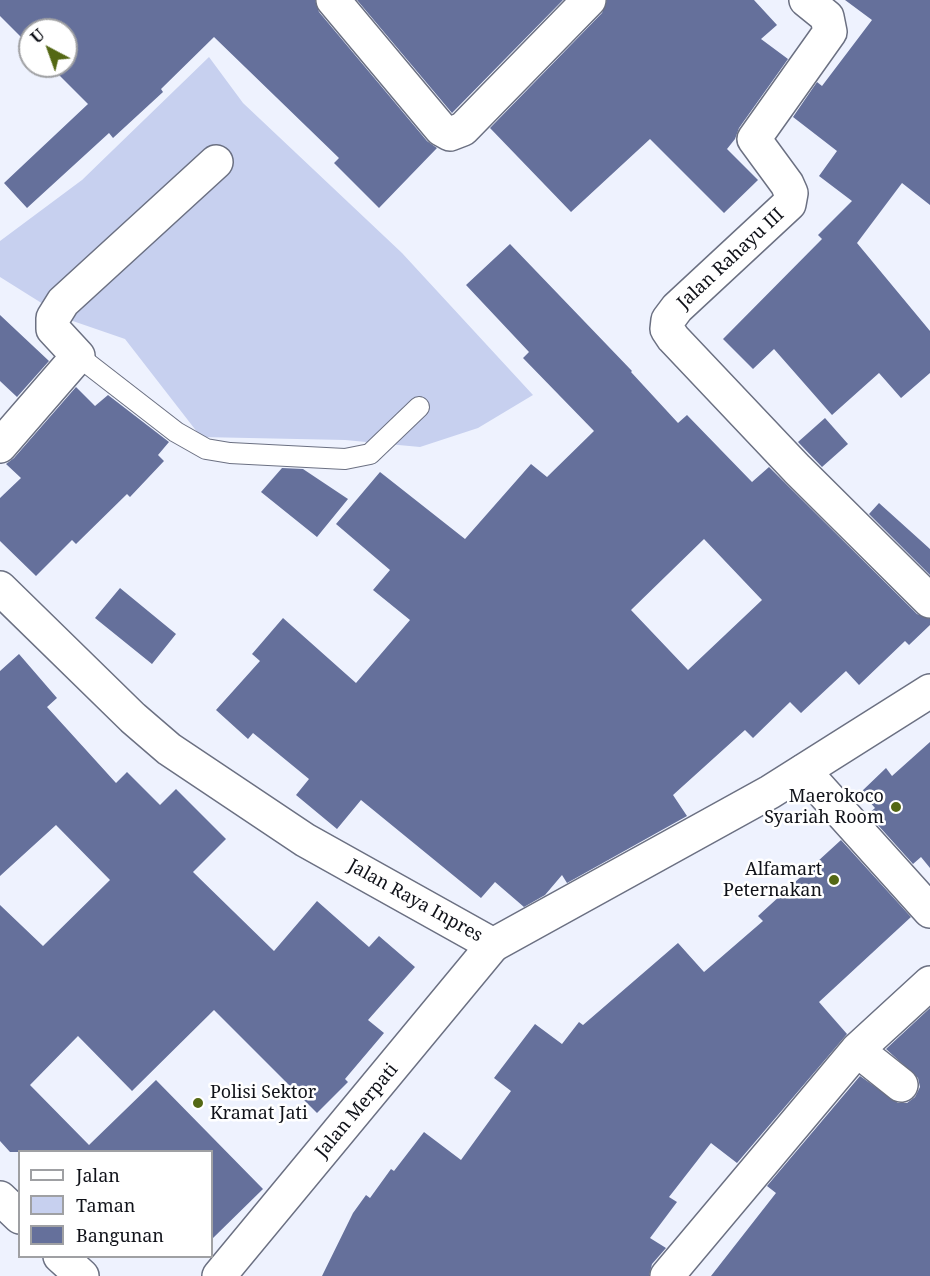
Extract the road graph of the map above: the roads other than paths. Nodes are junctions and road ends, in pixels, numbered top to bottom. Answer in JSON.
{"nodes":[{"id":1,"x":333,"y":0,"type":"edge"},
{"id":2,"x":589,"y":0,"type":"edge"},
{"id":3,"x":806,"y":0,"type":"edge"},
{"id":4,"x":216,"y":162,"type":"dead end"},
{"id":5,"x":78,"y":356,"type":"junction"},
{"id":6,"x":419,"y":407,"type":"dead end"},
{"id":7,"x":0,"y":446,"type":"edge"},
{"id":8,"x":0,"y":589,"type":"edge"},
{"id":9,"x":930,"y":601,"type":"edge"},
{"id":10,"x":930,"y":692,"type":"edge"},
{"id":11,"x":804,"y":771,"type":"junction"},
{"id":12,"x":930,"y":911,"type":"edge"},
{"id":13,"x":493,"y":945,"type":"junction"},
{"id":14,"x":930,"y":983,"type":"edge"},
{"id":15,"x":857,"y":1050,"type":"junction"},
{"id":16,"x":901,"y":1085,"type":"dead end"},
{"id":17,"x":0,"y":1198,"type":"edge"},
{"id":18,"x":18,"y":1215,"type":"edge"},
{"id":19,"x":61,"y":1258,"type":"edge"},
{"id":20,"x":231,"y":1273,"type":"edge"},
{"id":21,"x":82,"y":1276,"type":"edge"},
{"id":22,"x":667,"y":1276,"type":"edge"}],
"edges":[{"from":1,"to":2,"type":"street"},
{"from":3,"to":9,"type":"street","name":"Jalan Rahayu III"},
{"from":4,"to":5,"type":"street"},
{"from":5,"to":6,"type":"lane"},
{"from":5,"to":7,"type":"street"},
{"from":8,"to":13,"type":"street","name":"Jalan Raya Inpres"},
{"from":10,"to":11,"type":"street","name":"Jalan Raya Inpres"},
{"from":11,"to":12,"type":"street"},
{"from":11,"to":13,"type":"street","name":"Jalan Raya Inpres"},
{"from":13,"to":20,"type":"street","name":"Jalan Merpati"},
{"from":14,"to":15,"type":"street"},
{"from":15,"to":16,"type":"street"},
{"from":15,"to":22,"type":"street"},
{"from":17,"to":18,"type":"street"},
{"from":19,"to":21,"type":"street"}]}
